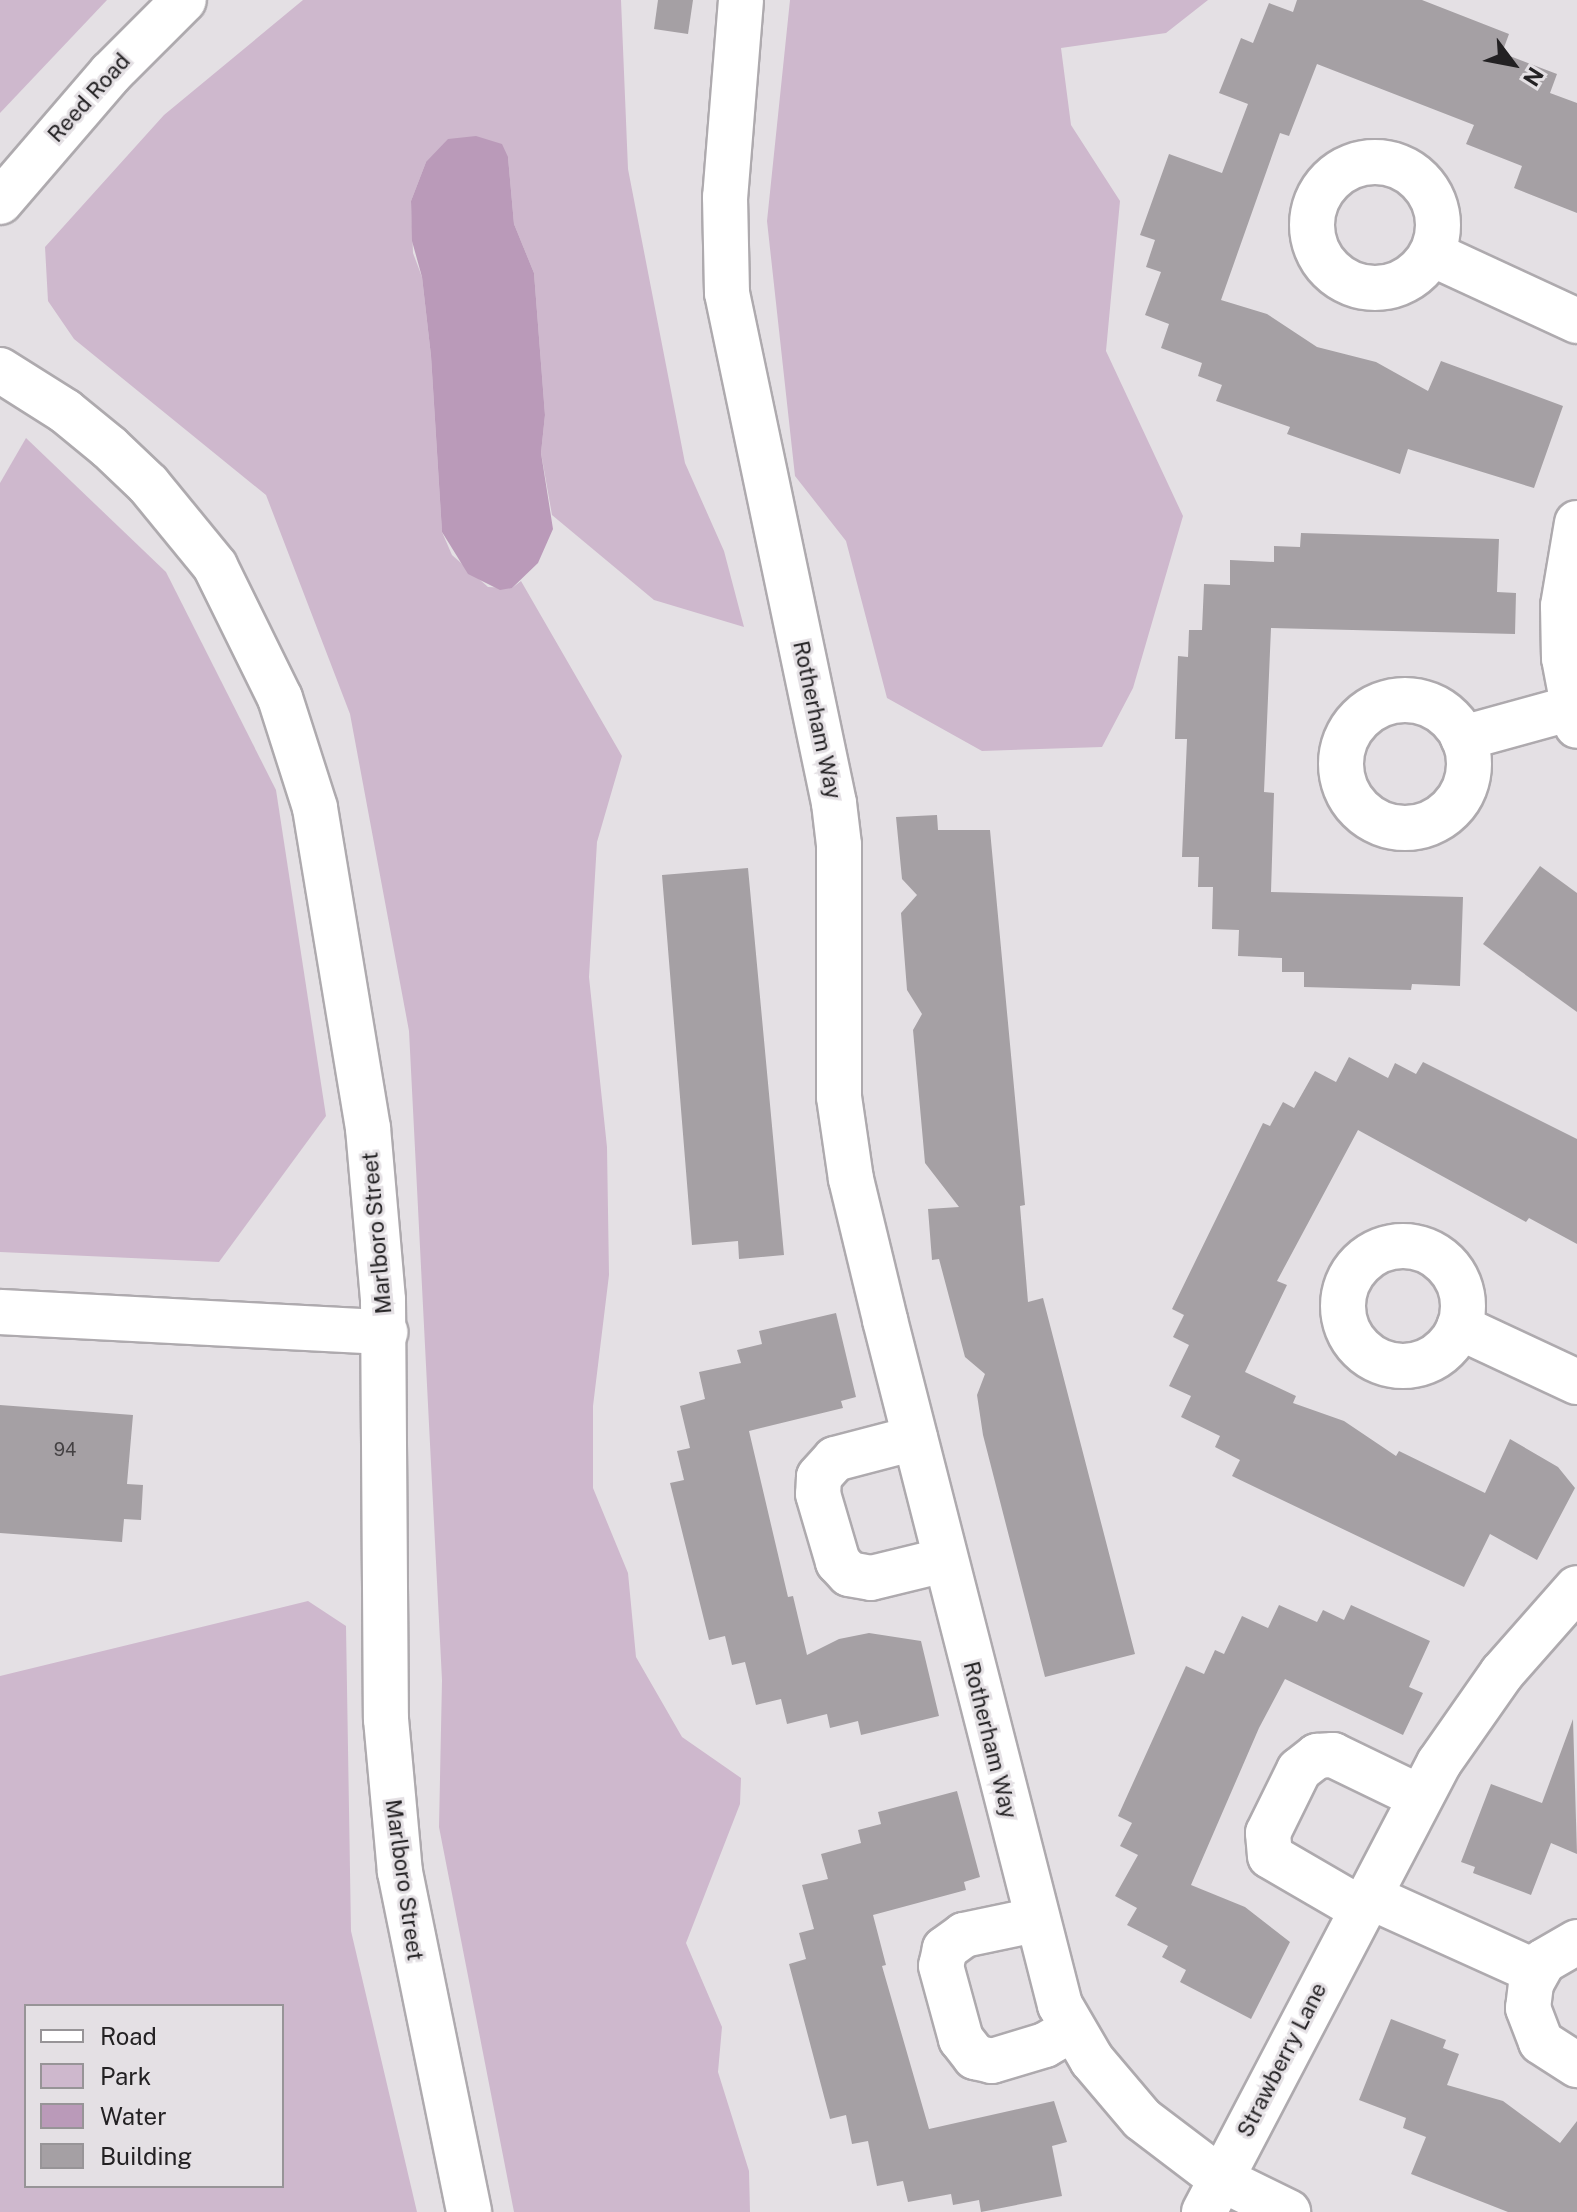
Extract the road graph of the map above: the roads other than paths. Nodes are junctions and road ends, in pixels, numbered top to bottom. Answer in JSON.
{"nodes":[{"id":1,"x":184,"y":0,"type":"edge"},
{"id":2,"x":741,"y":0,"type":"edge"},
{"id":3,"x":0,"y":202,"type":"edge"},
{"id":4,"x":1432,"y":254,"type":"dead end"},
{"id":5,"x":1577,"y":321,"type":"edge"},
{"id":6,"x":0,"y":370,"type":"edge"},
{"id":7,"x":1577,"y":523,"type":"edge"},
{"id":8,"x":1574,"y":717,"type":"edge"},
{"id":9,"x":1463,"y":738,"type":"dead end"},
{"id":10,"x":0,"y":1312,"type":"edge"},
{"id":11,"x":1459,"y":1327,"type":"dead end"},
{"id":12,"x":385,"y":1332,"type":"junction"},
{"id":13,"x":1577,"y":1382,"type":"edge"},
{"id":14,"x":915,"y":1438,"type":"junction"},
{"id":15,"x":945,"y":1560,"type":"junction"},
{"id":16,"x":1577,"y":1588,"type":"edge"},
{"id":17,"x":1420,"y":1797,"type":"junction"},
{"id":18,"x":1364,"y":1902,"type":"junction"},
{"id":19,"x":1035,"y":1920,"type":"junction"},
{"id":20,"x":1577,"y":1942,"type":"edge"},
{"id":21,"x":1536,"y":1972,"type":"junction"},
{"id":22,"x":1073,"y":2029,"type":"junction"},
{"id":23,"x":1577,"y":2065,"type":"edge"},
{"id":24,"x":1212,"y":2195,"type":"edge"},
{"id":25,"x":469,"y":2212,"type":"edge"},
{"id":26,"x":1288,"y":2212,"type":"edge"}],
"edges":[{"from":1,"to":3,"type":"street","name":"Reed Road"},
{"from":2,"to":14,"type":"street","name":"Rotherham Way"},
{"from":4,"to":5,"type":"street"},
{"from":6,"to":12,"type":"street","name":"Marlboro Street"},
{"from":7,"to":8,"type":"street"},
{"from":8,"to":9,"type":"street"},
{"from":10,"to":12,"type":"street"},
{"from":11,"to":13,"type":"street"},
{"from":12,"to":25,"type":"street","name":"Marlboro Street"},
{"from":14,"to":15,"type":"street","name":"Rotherham Way"},
{"from":14,"to":15,"type":"street"},
{"from":15,"to":19,"type":"street","name":"Rotherham Way"},
{"from":16,"to":17,"type":"street","name":"Strawberry Lane"},
{"from":17,"to":18,"type":"street","name":"Strawberry Lane"},
{"from":17,"to":18,"type":"street"},
{"from":18,"to":21,"type":"street"},
{"from":18,"to":24,"type":"street","name":"Strawberry Lane"},
{"from":19,"to":22,"type":"street","name":"Rotherham Way"},
{"from":19,"to":22,"type":"street"},
{"from":20,"to":21,"type":"street"},
{"from":21,"to":23,"type":"street"},
{"from":22,"to":24,"type":"street","name":"Rotherham Way"},
{"from":24,"to":26,"type":"street","name":"Rotherham Way"}]}
